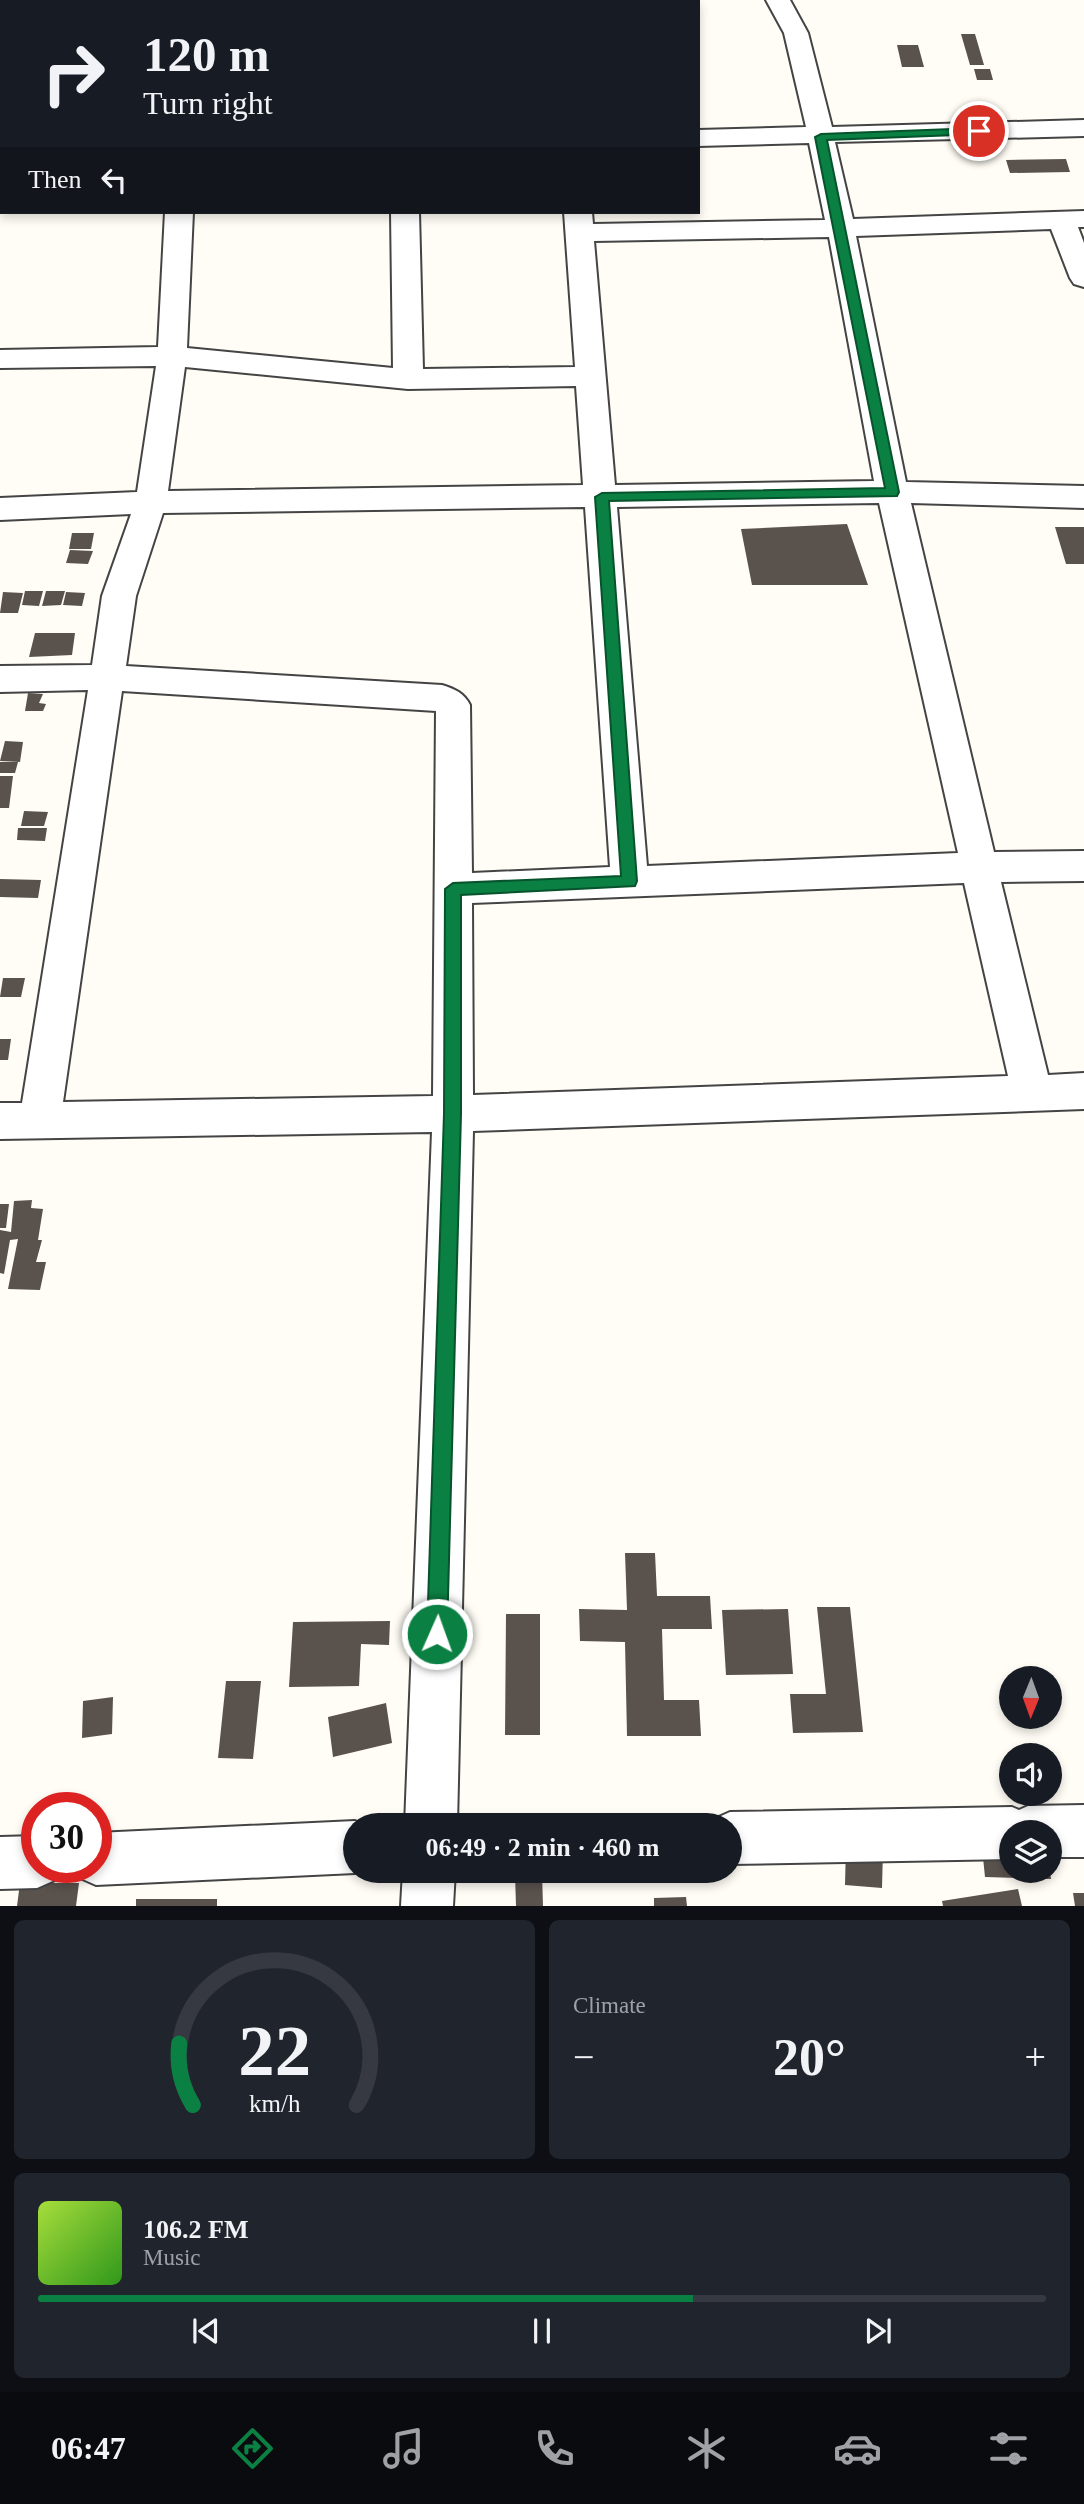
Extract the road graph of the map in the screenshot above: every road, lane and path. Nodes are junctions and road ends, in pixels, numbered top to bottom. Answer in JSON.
{"nodes":[{"id":1,"x":778,"y":0,"type":"edge"},
{"id":2,"x":1084,"y":128,"type":"edge"},
{"id":3,"x":821,"y":137,"type":"junction"},
{"id":4,"x":700,"y":138,"type":"edge"},
{"id":5,"x":180,"y":214,"type":"edge"},
{"id":6,"x":405,"y":214,"type":"edge"},
{"id":7,"x":1072,"y":220,"type":"edge"},
{"id":8,"x":579,"y":222,"type":"edge"},
{"id":9,"x":841,"y":228,"type":"junction"},
{"id":10,"x":1084,"y":278,"type":"edge"},
{"id":11,"x":172,"y":356,"type":"junction"},
{"id":12,"x":0,"y":359,"type":"edge"},
{"id":13,"x":592,"y":376,"type":"junction"},
{"id":14,"x":408,"y":379,"type":"junction"},
{"id":15,"x":892,"y":492,"type":"junction"},
{"id":16,"x":602,"y":497,"type":"junction"},
{"id":17,"x":1084,"y":497,"type":"edge"},
{"id":18,"x":151,"y":502,"type":"junction"},
{"id":19,"x":0,"y":509,"type":"edge"},
{"id":20,"x":105,"y":677,"type":"junction"},
{"id":21,"x":0,"y":679,"type":"edge"},
{"id":22,"x":1084,"y":866,"type":"edge"},
{"id":23,"x":979,"y":867,"type":"junction"},
{"id":24,"x":630,"y":881,"type":"junction"},
{"id":25,"x":453,"y":889,"type":"junction"},
{"id":26,"x":1084,"y":1091,"type":"edge"},
{"id":27,"x":1032,"y":1093,"type":"junction"},
{"id":28,"x":453,"y":1114,"type":"junction"},
{"id":29,"x":40,"y":1120,"type":"junction"},
{"id":30,"x":0,"y":1121,"type":"edge"},
{"id":31,"x":431,"y":1813,"type":"edge"},
{"id":32,"x":1062,"y":1831,"type":"edge"},
{"id":33,"x":1084,"y":1831,"type":"edge"},
{"id":34,"x":999,"y":1833,"type":"edge"},
{"id":35,"x":742,"y":1838,"type":"edge"},
{"id":36,"x":343,"y":1848,"type":"edge"},
{"id":37,"x":112,"y":1858,"type":"edge"},
{"id":38,"x":21,"y":1862,"type":"edge"},
{"id":39,"x":0,"y":1863,"type":"edge"},
{"id":40,"x":428,"y":1883,"type":"edge"},
{"id":41,"x":427,"y":1906,"type":"edge"}],
"edges":[{"from":1,"to":3,"type":"street"},
{"from":2,"to":3,"type":"street"},
{"from":3,"to":4,"type":"street"},
{"from":3,"to":9,"type":"street"},
{"from":5,"to":11,"type":"street"},
{"from":6,"to":14,"type":"street"},
{"from":7,"to":9,"type":"street"},
{"from":7,"to":10,"type":"street"},
{"from":8,"to":9,"type":"street"},
{"from":8,"to":13,"type":"street"},
{"from":9,"to":15,"type":"street"},
{"from":11,"to":12,"type":"street"},
{"from":11,"to":14,"type":"street"},
{"from":11,"to":18,"type":"street"},
{"from":13,"to":14,"type":"street"},
{"from":13,"to":16,"type":"street"},
{"from":15,"to":16,"type":"street"},
{"from":15,"to":17,"type":"street"},
{"from":15,"to":23,"type":"street"},
{"from":16,"to":18,"type":"street"},
{"from":16,"to":24,"type":"street"},
{"from":18,"to":19,"type":"street"},
{"from":18,"to":20,"type":"street"},
{"from":20,"to":21,"type":"street"},
{"from":20,"to":25,"type":"street"},
{"from":20,"to":29,"type":"street"},
{"from":22,"to":23,"type":"street"},
{"from":23,"to":24,"type":"street"},
{"from":23,"to":27,"type":"street"},
{"from":24,"to":25,"type":"street"},
{"from":25,"to":28,"type":"street"},
{"from":26,"to":27,"type":"street"},
{"from":27,"to":28,"type":"street"},
{"from":28,"to":29,"type":"street"},
{"from":28,"to":31,"type":"street"},
{"from":29,"to":30,"type":"street"},
{"from":32,"to":33,"type":"street"},
{"from":34,"to":35,"type":"street"},
{"from":36,"to":37,"type":"street"},
{"from":38,"to":39,"type":"street"},
{"from":40,"to":41,"type":"street"}]}
